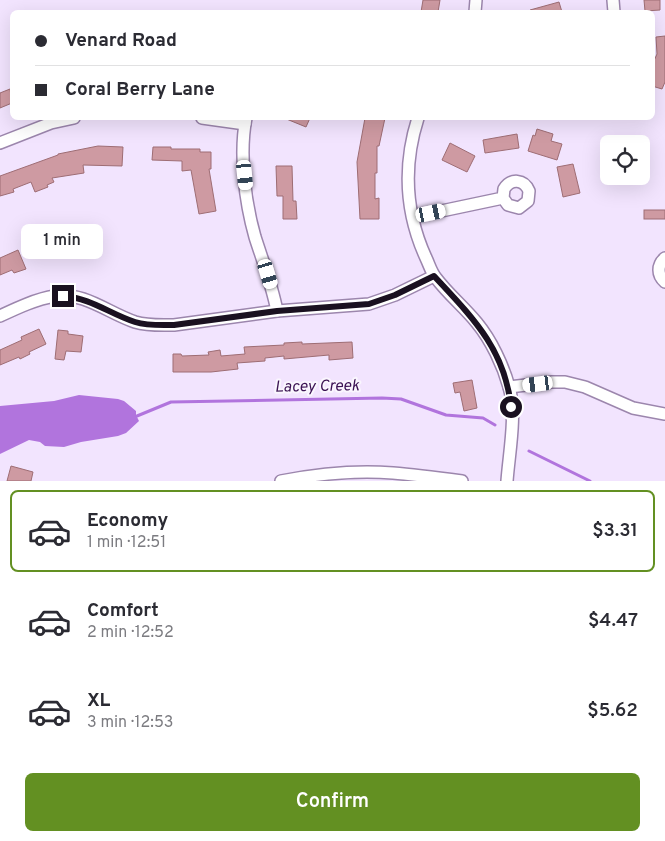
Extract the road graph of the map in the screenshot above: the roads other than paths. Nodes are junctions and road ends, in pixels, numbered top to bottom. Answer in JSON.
{"nodes":[{"id":1,"x":65,"y":120,"type":"edge"},
{"id":2,"x":231,"y":120,"type":"edge"},
{"id":3,"x":417,"y":120,"type":"edge"},
{"id":4,"x":246,"y":121,"type":"edge"},
{"id":5,"x":0,"y":143,"type":"edge"},
{"id":6,"x":503,"y":198,"type":"dead end"},
{"id":7,"x":413,"y":217,"type":"junction"},
{"id":8,"x":665,"y":258,"type":"edge"},
{"id":9,"x":434,"y":276,"type":"junction"},
{"id":10,"x":665,"y":282,"type":"edge"},
{"id":11,"x":277,"y":311,"type":"junction"},
{"id":12,"x":0,"y":316,"type":"edge"},
{"id":13,"x":509,"y":388,"type":"junction"},
{"id":14,"x":665,"y":414,"type":"edge"},
{"id":15,"x":280,"y":481,"type":"edge"},
{"id":16,"x":462,"y":481,"type":"edge"},
{"id":17,"x":507,"y":481,"type":"edge"}],
"edges":[{"from":1,"to":5,"type":"street"},
{"from":2,"to":4,"type":"street"},
{"from":3,"to":7,"type":"street"},
{"from":4,"to":11,"type":"street"},
{"from":6,"to":7,"type":"street"},
{"from":7,"to":9,"type":"street"},
{"from":8,"to":10,"type":"street"},
{"from":9,"to":11,"type":"street"},
{"from":9,"to":13,"type":"street"},
{"from":11,"to":12,"type":"street"},
{"from":13,"to":14,"type":"street"},
{"from":13,"to":17,"type":"street"},
{"from":15,"to":16,"type":"street"}]}
